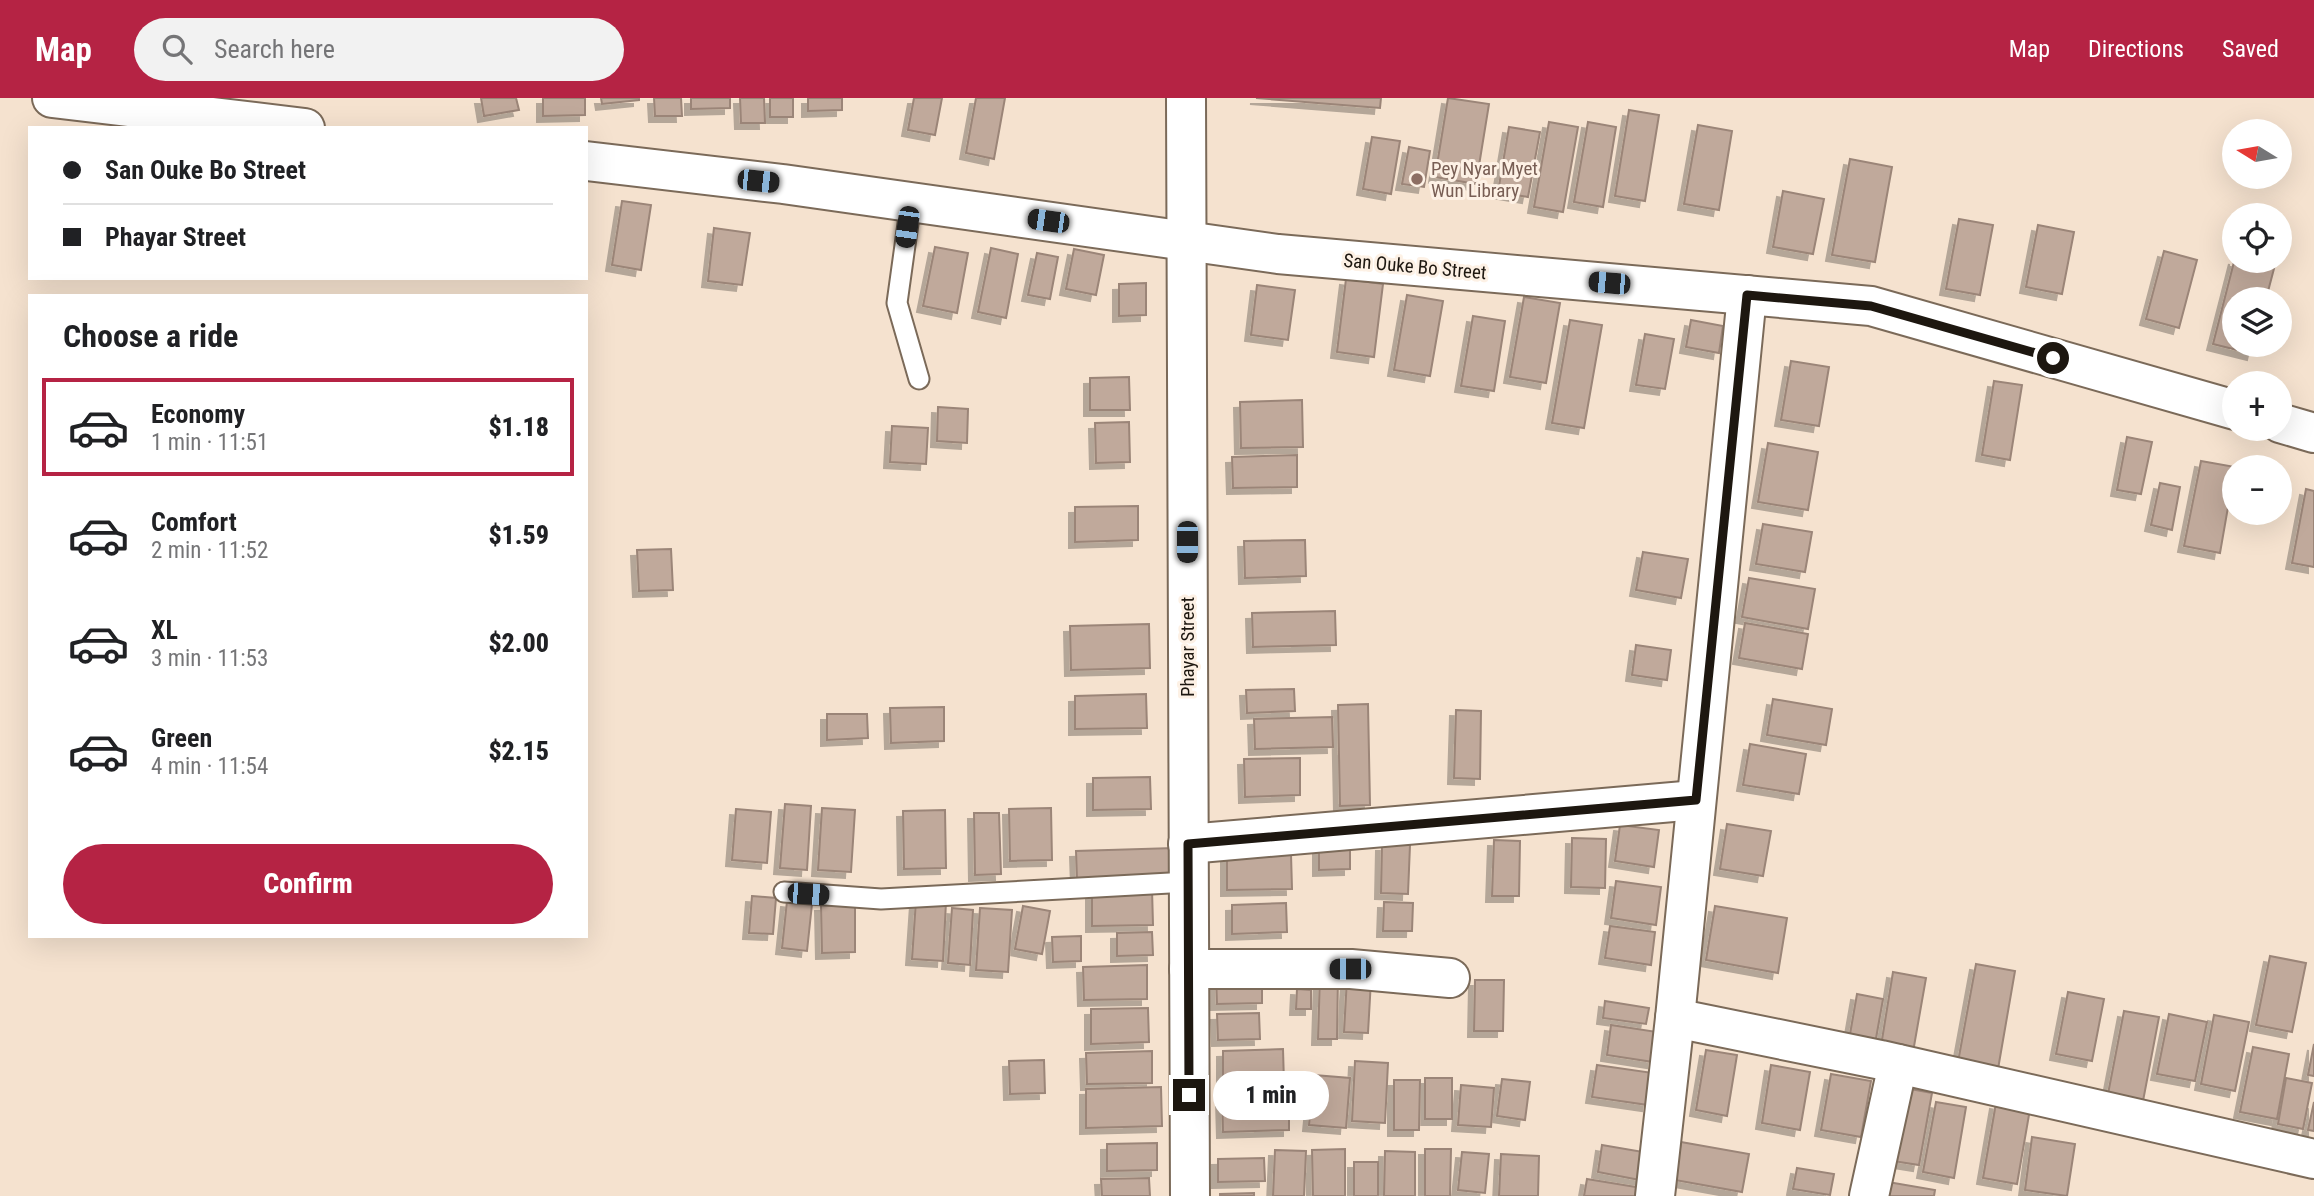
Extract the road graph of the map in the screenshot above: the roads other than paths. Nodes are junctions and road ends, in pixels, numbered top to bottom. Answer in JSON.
{"nodes":[{"id":1,"x":52,"y":98,"type":"edge"},
{"id":2,"x":1186,"y":98,"type":"edge"},
{"id":3,"x":253,"y":110,"type":"edge"},
{"id":4,"x":299,"y":126,"type":"edge"},
{"id":5,"x":588,"y":161,"type":"edge"},
{"id":6,"x":911,"y":202,"type":"junction"},
{"id":7,"x":1185,"y":241,"type":"junction"},
{"id":8,"x":1747,"y":295,"type":"junction"},
{"id":9,"x":919,"y":379,"type":"dead end"},
{"id":10,"x":2222,"y":406,"type":"edge"},
{"id":11,"x":2292,"y":427,"type":"edge"},
{"id":12,"x":2314,"y":433,"type":"edge"},
{"id":13,"x":1696,"y":800,"type":"junction"},
{"id":14,"x":1188,"y":844,"type":"junction"},
{"id":15,"x":1188,"y":882,"type":"junction"},
{"id":16,"x":785,"y":892,"type":"dead end"},
{"id":17,"x":1189,"y":969,"type":"junction"},
{"id":18,"x":1450,"y":978,"type":"dead end"},
{"id":19,"x":1675,"y":1018,"type":"junction"},
{"id":20,"x":1898,"y":1064,"type":"junction"},
{"id":21,"x":2314,"y":1159,"type":"edge"},
{"id":22,"x":1190,"y":1196,"type":"edge"},
{"id":23,"x":1655,"y":1196,"type":"edge"},
{"id":24,"x":1869,"y":1196,"type":"edge"}],
"edges":[{"from":1,"to":3,"type":"street"},
{"from":2,"to":7,"type":"street","name":"Phayar Street"},
{"from":3,"to":4,"type":"street"},
{"from":5,"to":6,"type":"street","name":"San Ouke Bo Street"},
{"from":6,"to":7,"type":"street","name":"San Ouke Bo Street"},
{"from":6,"to":9,"type":"lane"},
{"from":7,"to":8,"type":"street","name":"San Ouke Bo Street"},
{"from":7,"to":14,"type":"street","name":"Phayar Street"},
{"from":8,"to":10,"type":"street","name":"San Ouke Bo Street"},
{"from":8,"to":13,"type":"street"},
{"from":11,"to":12,"type":"street"},
{"from":13,"to":14,"type":"street"},
{"from":13,"to":19,"type":"street"},
{"from":14,"to":15,"type":"street","name":"Phayar Street"},
{"from":15,"to":16,"type":"lane"},
{"from":15,"to":17,"type":"street","name":"Phayar Street"},
{"from":17,"to":18,"type":"street"},
{"from":17,"to":22,"type":"street","name":"Phayar Street"},
{"from":19,"to":20,"type":"street"},
{"from":19,"to":23,"type":"street"},
{"from":20,"to":21,"type":"street"},
{"from":20,"to":24,"type":"street"}]}
